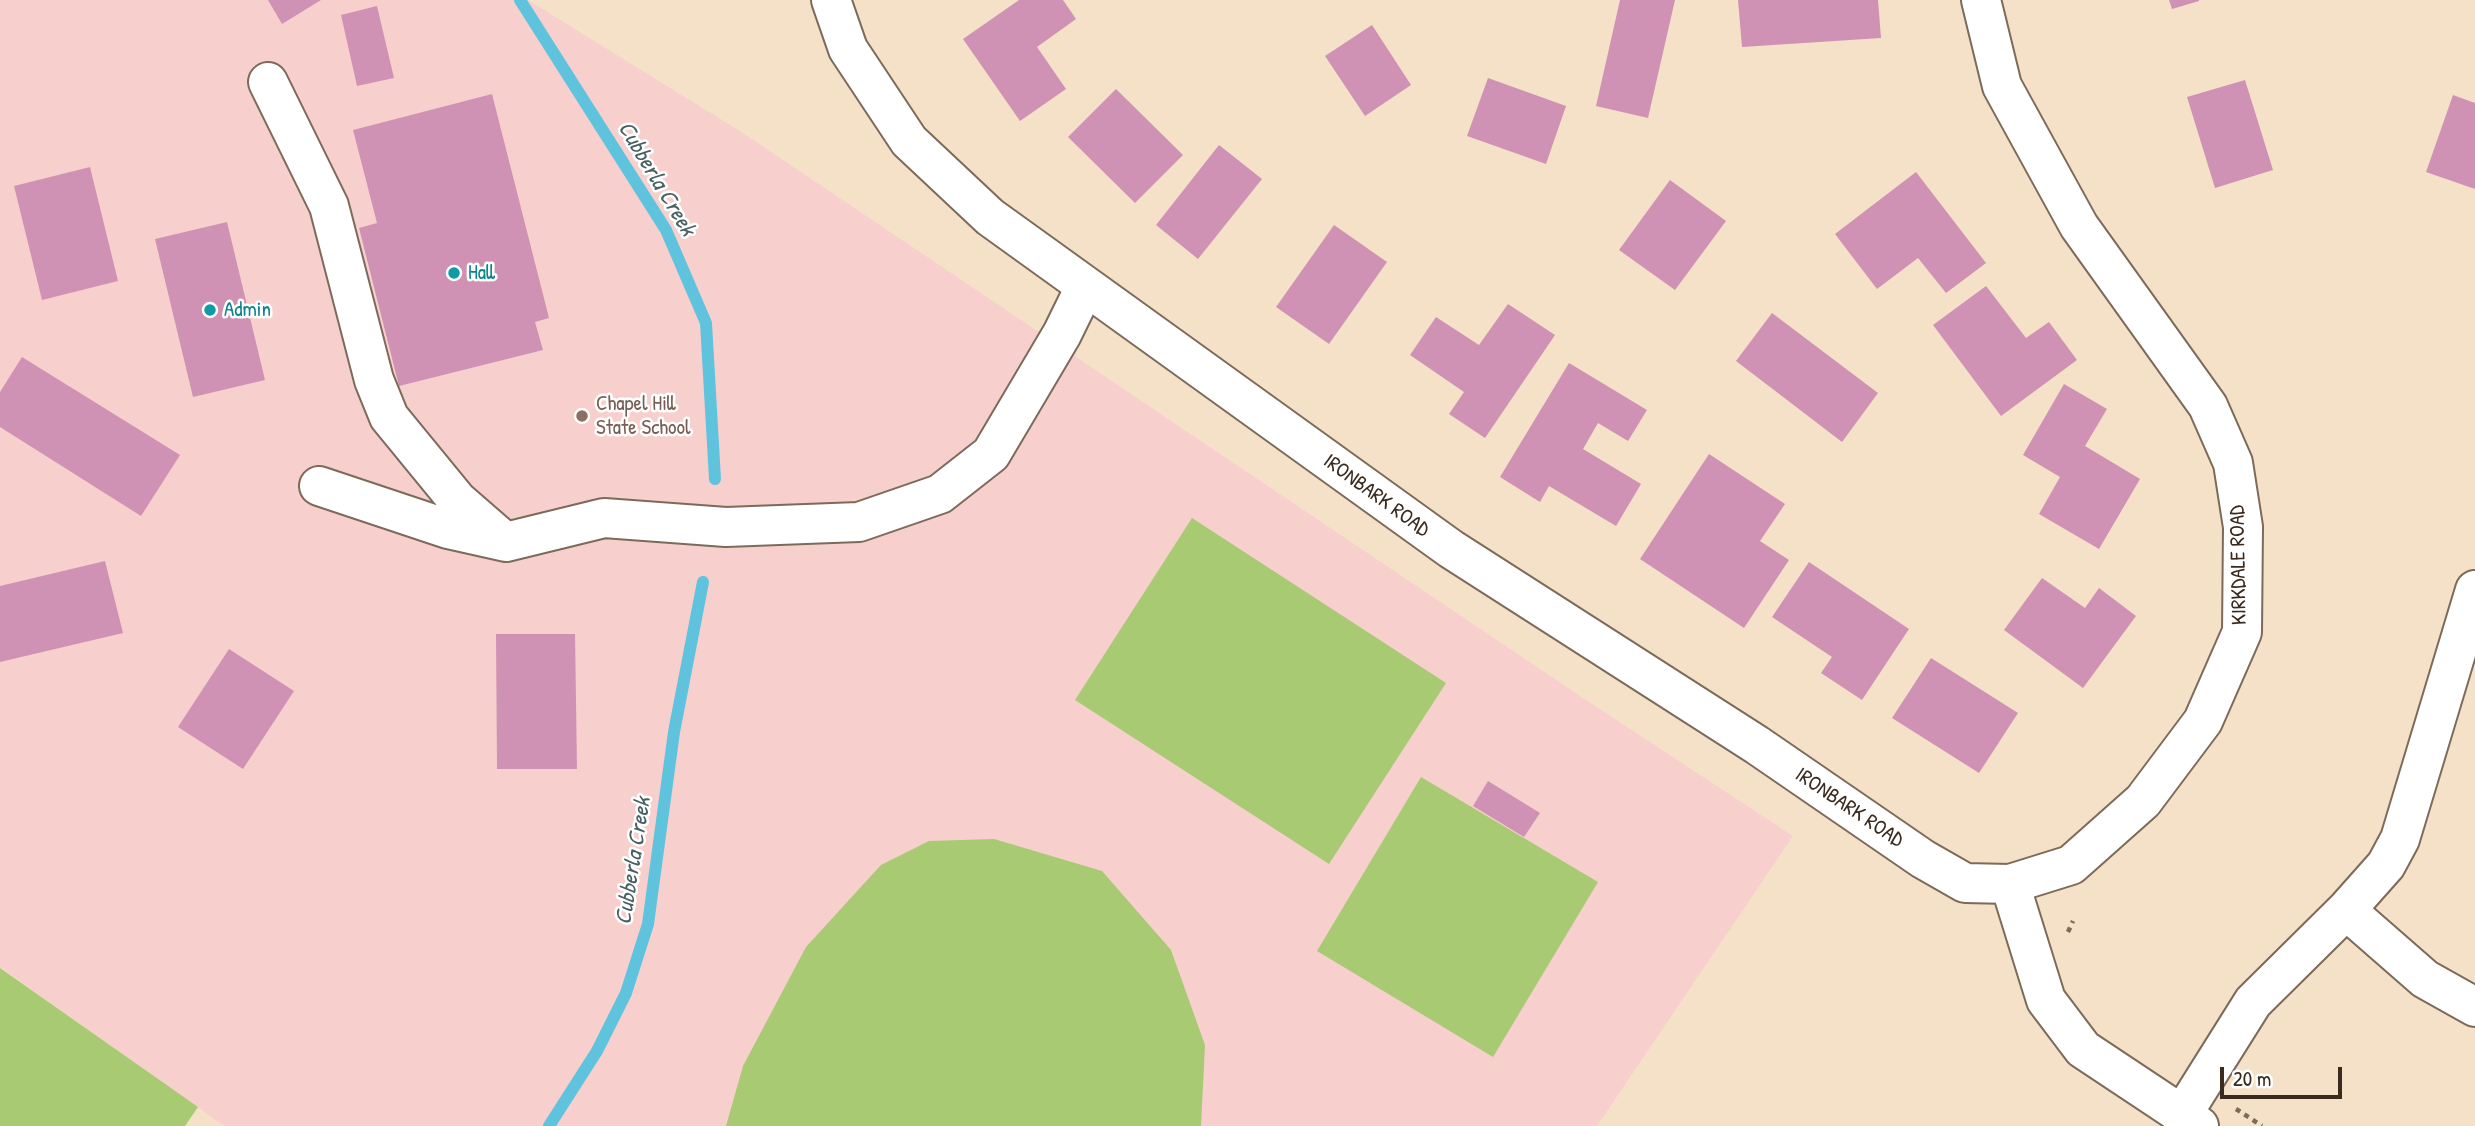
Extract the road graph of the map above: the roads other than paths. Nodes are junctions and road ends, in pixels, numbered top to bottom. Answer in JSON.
{"nodes":[{"id":1,"x":831,"y":0,"type":"edge"},
{"id":2,"x":1981,"y":0,"type":"edge"},
{"id":3,"x":268,"y":82,"type":"dead end"},
{"id":4,"x":1085,"y":287,"type":"junction"},
{"id":5,"x":319,"y":486,"type":"dead end"},
{"id":6,"x":506,"y":542,"type":"junction"},
{"id":7,"x":2475,"y":590,"type":"edge"},
{"id":8,"x":2010,"y":884,"type":"junction"},
{"id":9,"x":2346,"y":910,"type":"junction"},
{"id":10,"x":2475,"y":1007,"type":"edge"},
{"id":11,"x":2194,"y":1109,"type":"edge"}],
"edges":[{"from":1,"to":4,"type":"street","name":"IRONBARK ROAD"},
{"from":2,"to":8,"type":"street","name":"KIRKDALE ROAD"},
{"from":3,"to":6,"type":"street"},
{"from":4,"to":6,"type":"street"},
{"from":4,"to":8,"type":"street","name":"IRONBARK ROAD"},
{"from":5,"to":6,"type":"street"},
{"from":7,"to":9,"type":"street"},
{"from":8,"to":11,"type":"street"},
{"from":9,"to":10,"type":"street"},
{"from":9,"to":11,"type":"street"}]}
